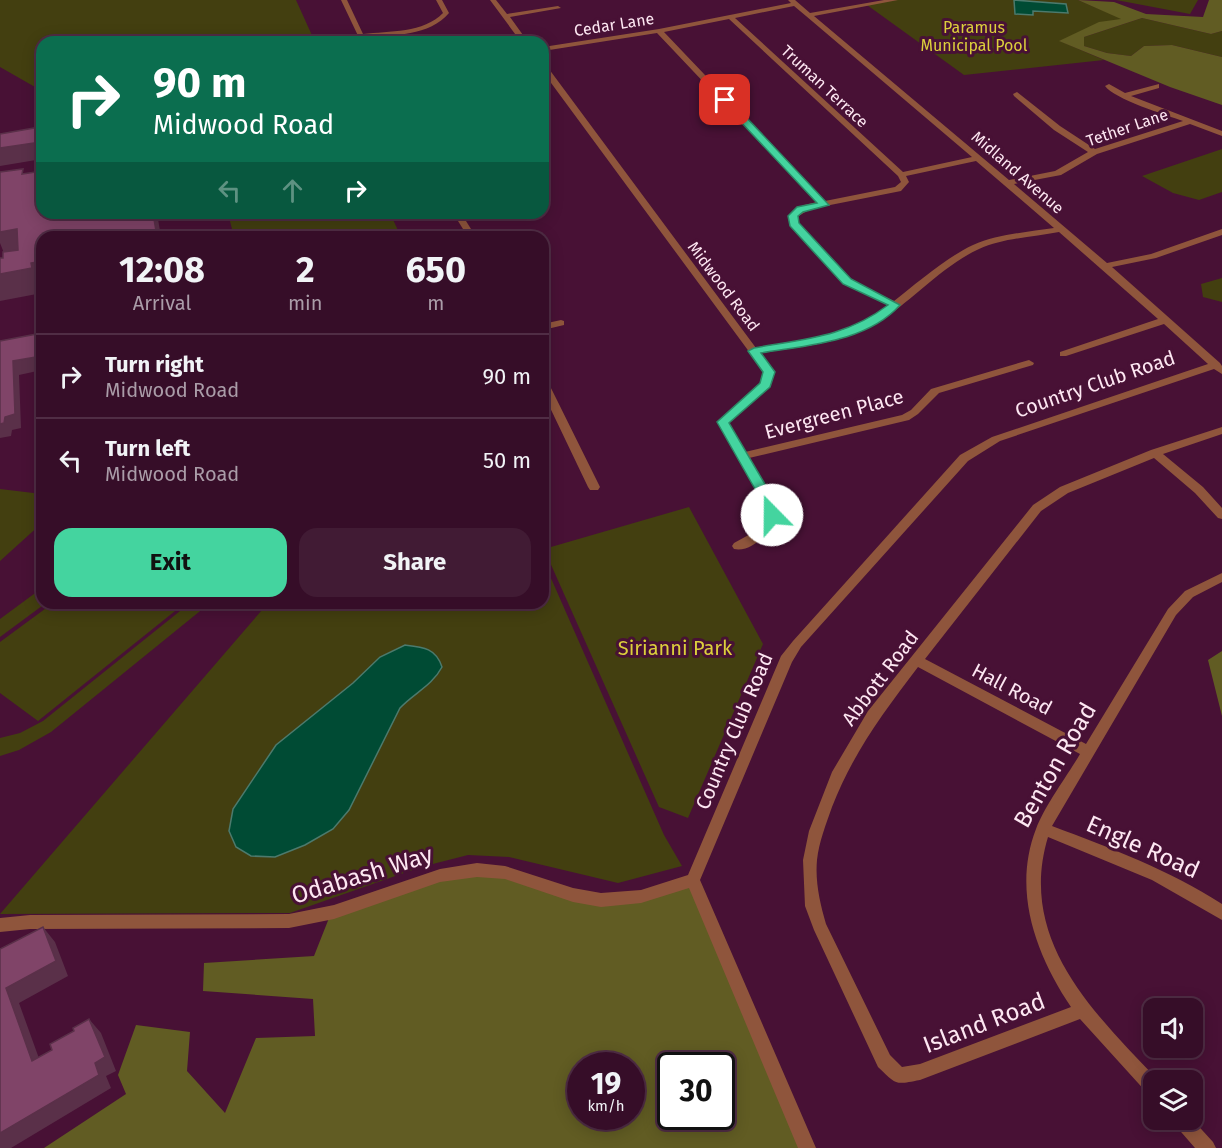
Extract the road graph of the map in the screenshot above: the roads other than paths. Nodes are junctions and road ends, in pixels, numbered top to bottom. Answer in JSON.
{"nodes":[{"id":1,"x":344,"y":0,"type":"edge"},
{"id":2,"x":439,"y":0,"type":"edge"},
{"id":3,"x":493,"y":0,"type":"edge"},
{"id":4,"x":895,"y":0,"type":"edge"},
{"id":5,"x":793,"y":2,"type":"edge"},
{"id":6,"x":558,"y":9,"type":"dead end"},
{"id":7,"x":808,"y":15,"type":"junction"},
{"id":8,"x":505,"y":16,"type":"junction"},
{"id":9,"x":730,"y":17,"type":"junction"},
{"id":10,"x":659,"y":31,"type":"junction"},
{"id":11,"x":362,"y":36,"type":"edge"},
{"id":12,"x":379,"y":36,"type":"edge"},
{"id":13,"x":520,"y":36,"type":"edge"},
{"id":14,"x":549,"y":48,"type":"edge"},
{"id":15,"x":549,"y":75,"type":"edge"},
{"id":16,"x":1110,"y":86,"type":"dead end"},
{"id":17,"x":1156,"y":86,"type":"dead end"},
{"id":18,"x":1017,"y":94,"type":"dead end"},
{"id":19,"x":1124,"y":96,"type":"junction"},
{"id":20,"x":1189,"y":122,"type":"junction"},
{"id":21,"x":1222,"y":134,"type":"edge"},
{"id":22,"x":1094,"y":152,"type":"junction"},
{"id":23,"x":978,"y":158,"type":"junction"},
{"id":24,"x":901,"y":175,"type":"junction"},
{"id":25,"x":1008,"y":183,"type":"junction"},
{"id":26,"x":824,"y":205,"type":"junction"},
{"id":27,"x":1061,"y":229,"type":"junction"},
{"id":28,"x":1222,"y":232,"type":"edge"},
{"id":29,"x":1105,"y":266,"type":"junction"},
{"id":30,"x":895,"y":305,"type":"junction"},
{"id":31,"x":1165,"y":320,"type":"junction"},
{"id":32,"x":561,"y":323,"type":"dead end"},
{"id":33,"x":549,"y":326,"type":"edge"},
{"id":34,"x":754,"y":351,"type":"junction"},
{"id":35,"x":1063,"y":354,"type":"dead end"},
{"id":36,"x":1029,"y":363,"type":"dead end"},
{"id":37,"x":1219,"y":368,"type":"edge"},
{"id":38,"x":549,"y":394,"type":"edge"},
{"id":39,"x":1222,"y":430,"type":"edge"},
{"id":40,"x":1155,"y":453,"type":"junction"},
{"id":41,"x":742,"y":456,"type":"junction"},
{"id":42,"x":594,"y":487,"type":"dead end"},
{"id":43,"x":1222,"y":516,"type":"edge"},
{"id":44,"x":738,"y":546,"type":"dead end"},
{"id":45,"x":1222,"y":578,"type":"edge"},
{"id":46,"x":916,"y":660,"type":"junction"},
{"id":47,"x":1089,"y":752,"type":"junction"},
{"id":48,"x":1043,"y":829,"type":"junction"},
{"id":49,"x":693,"y":880,"type":"junction"},
{"id":50,"x":1222,"y":913,"type":"edge"},
{"id":51,"x":0,"y":925,"type":"edge"},
{"id":52,"x":1084,"y":1010,"type":"junction"},
{"id":53,"x":899,"y":1076,"type":"joint"},
{"id":54,"x":1143,"y":1076,"type":"edge"},
{"id":55,"x":1191,"y":1130,"type":"edge"},
{"id":56,"x":807,"y":1148,"type":"edge"},
{"id":57,"x":1207,"y":1148,"type":"edge"}],
"edges":[{"from":1,"to":11,"type":"street"},
{"from":2,"to":12,"type":"street"},
{"from":3,"to":8,"type":"street"},
{"from":4,"to":7,"type":"street"},
{"from":5,"to":7,"type":"street","name":"Midland Avenue"},
{"from":5,"to":9,"type":"street","name":"Cedar Lane"},
{"from":6,"to":8,"type":"street"},
{"from":7,"to":23,"type":"street","name":"Midland Avenue"},
{"from":8,"to":13,"type":"street"},
{"from":9,"to":10,"type":"street","name":"Cedar Lane"},
{"from":9,"to":24,"type":"street","name":"Truman Terrace"},
{"from":10,"to":14,"type":"street","name":"Cedar Lane"},
{"from":10,"to":26,"type":"street"},
{"from":15,"to":34,"type":"street","name":"Midwood Road"},
{"from":16,"to":19,"type":"street"},
{"from":17,"to":19,"type":"street","name":"Tether Lane"},
{"from":18,"to":22,"type":"street"},
{"from":19,"to":20,"type":"street"},
{"from":20,"to":21,"type":"street"},
{"from":20,"to":22,"type":"street","name":"Tether Lane"},
{"from":22,"to":25,"type":"street","name":"Tether Lane"},
{"from":23,"to":24,"type":"street"},
{"from":23,"to":25,"type":"street","name":"Midland Avenue"},
{"from":24,"to":26,"type":"street"},
{"from":25,"to":27,"type":"street","name":"Midland Avenue"},
{"from":26,"to":30,"type":"street"},
{"from":27,"to":29,"type":"street","name":"Midland Avenue"},
{"from":27,"to":30,"type":"street"},
{"from":28,"to":29,"type":"street"},
{"from":29,"to":31,"type":"street","name":"Midland Avenue"},
{"from":30,"to":34,"type":"street"},
{"from":31,"to":35,"type":"street"},
{"from":31,"to":37,"type":"street","name":"Midland Avenue"},
{"from":32,"to":33,"type":"street"},
{"from":34,"to":41,"type":"street","name":"Midwood Road"},
{"from":36,"to":41,"type":"street","name":"Evergreen Place"},
{"from":37,"to":49,"type":"street","name":"Country Club Road"},
{"from":38,"to":42,"type":"street"},
{"from":39,"to":40,"type":"street","name":"Abbott Road"},
{"from":40,"to":43,"type":"street"},
{"from":40,"to":46,"type":"street","name":"Abbott Road"},
{"from":41,"to":44,"type":"street","name":"Midwood Road"},
{"from":45,"to":47,"type":"street","name":"Benton Road"},
{"from":46,"to":47,"type":"street","name":"Hall Road"},
{"from":46,"to":53,"type":"street","name":"Abbott Road"},
{"from":47,"to":48,"type":"street","name":"Benton Road"},
{"from":48,"to":50,"type":"street","name":"Engle Road"},
{"from":48,"to":52,"type":"street","name":"Benton Road"},
{"from":49,"to":51,"type":"street","name":"Odabash Way"},
{"from":49,"to":56,"type":"street"},
{"from":52,"to":53,"type":"street","name":"Island Road"},
{"from":52,"to":54,"type":"street","name":"Benton Road"},
{"from":55,"to":57,"type":"street"}]}
